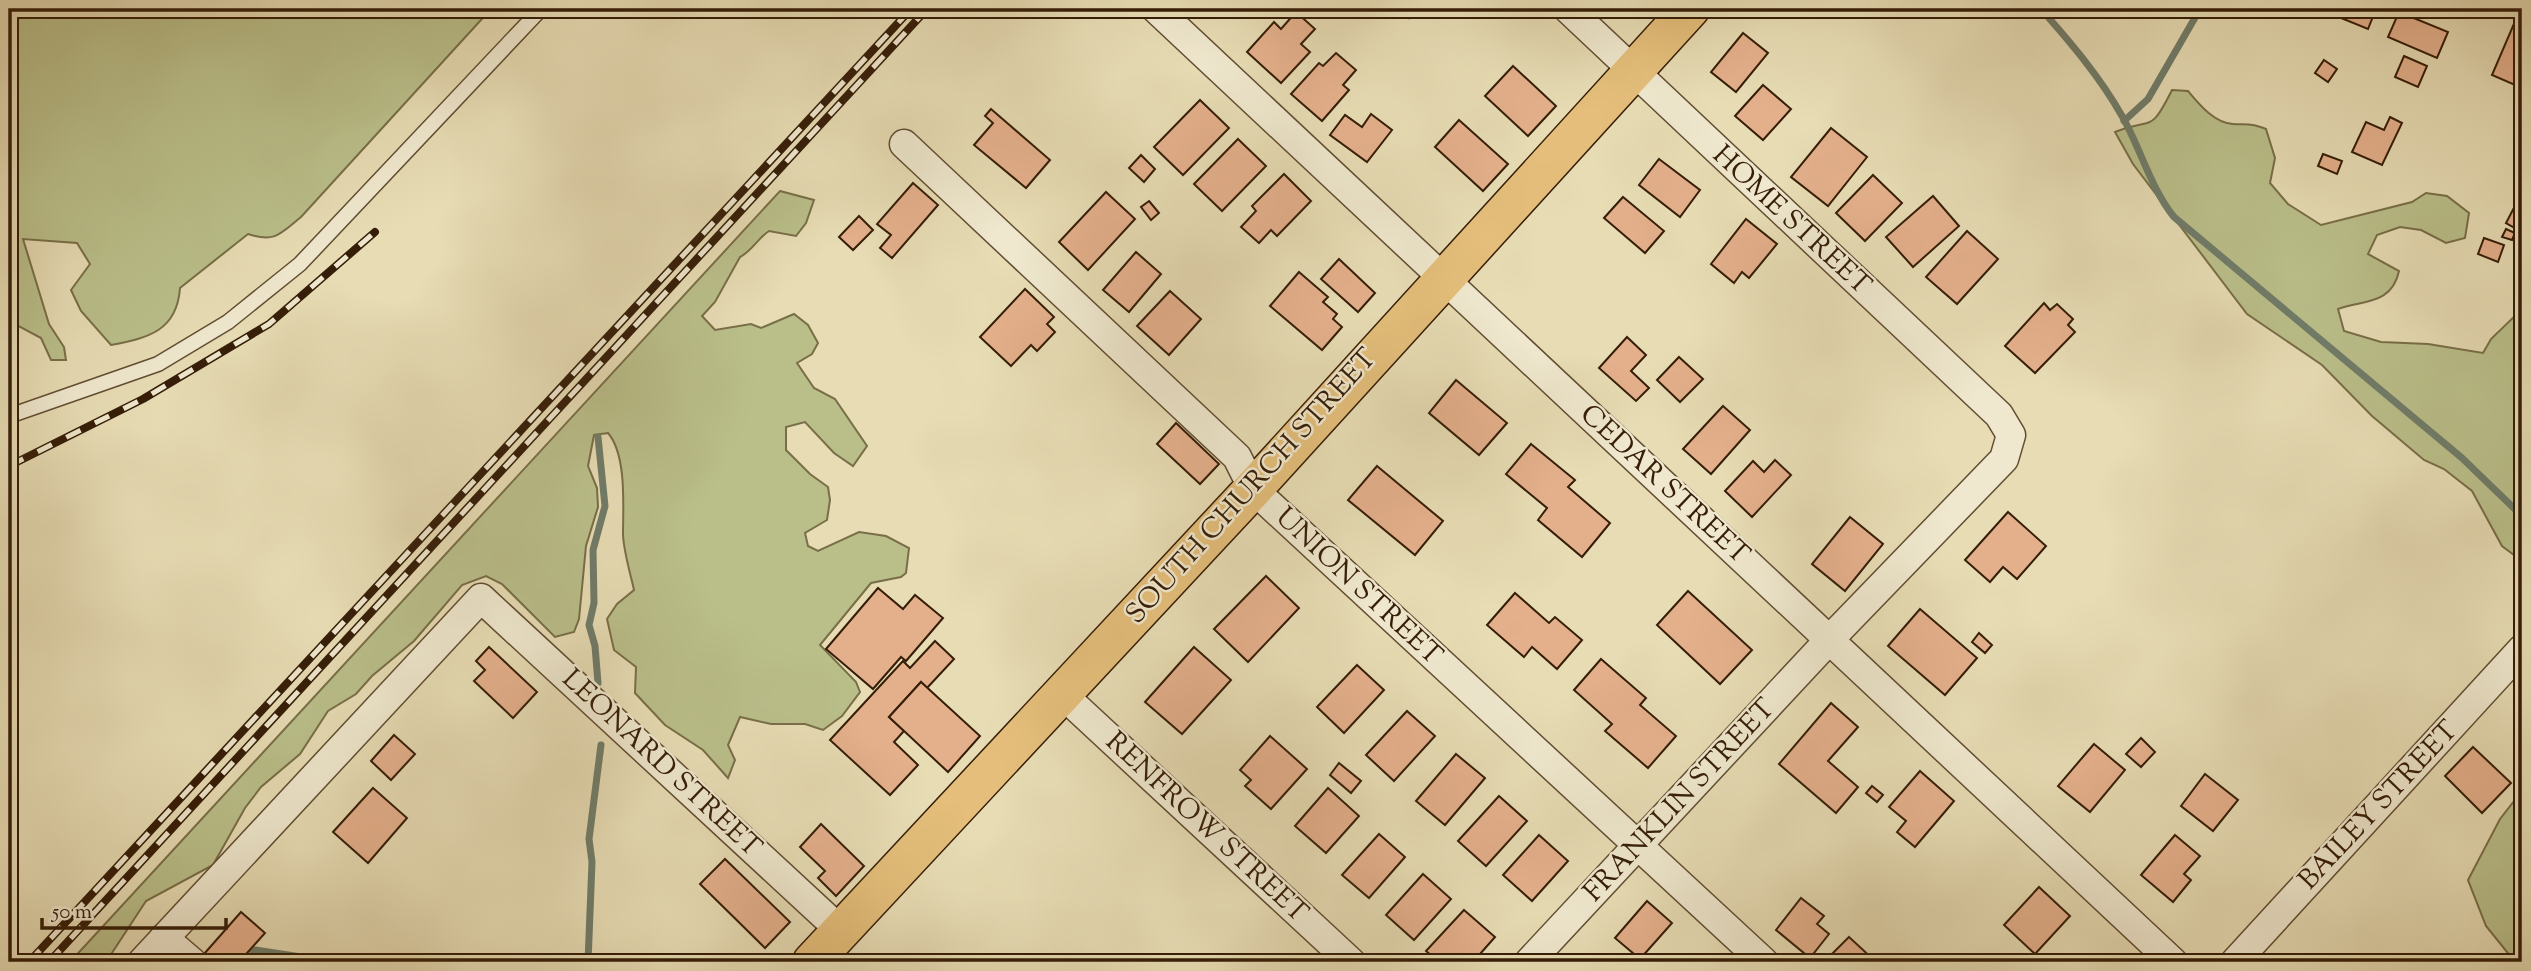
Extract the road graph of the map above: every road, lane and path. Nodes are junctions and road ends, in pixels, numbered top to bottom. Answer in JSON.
{"nodes":[{"id":1,"x":541,"y":9,"type":"edge"},
{"id":2,"x":1156,"y":9,"type":"edge"},
{"id":3,"x":1567,"y":9,"type":"edge"},
{"id":4,"x":1690,"y":9,"type":"edge"},
{"id":5,"x":1631,"y":71,"type":"junction"},
{"id":6,"x":904,"y":144,"type":"dead end"},
{"id":7,"x":1442,"y":279,"type":"junction"},
{"id":8,"x":9,"y":416,"type":"edge"},
{"id":9,"x":2011,"y":435,"type":"joint"},
{"id":10,"x":1253,"y":489,"type":"junction"},
{"id":11,"x":1830,"y":639,"type":"junction"},
{"id":12,"x":2522,"y":649,"type":"edge"},
{"id":13,"x":1062,"y":694,"type":"junction"},
{"id":14,"x":1638,"y":848,"type":"junction"},
{"id":15,"x":841,"y":931,"type":"junction"},
{"id":16,"x":164,"y":938,"type":"junction"},
{"id":17,"x":142,"y":962,"type":"edge"},
{"id":18,"x":192,"y":962,"type":"edge"},
{"id":19,"x":812,"y":962,"type":"edge"},
{"id":20,"x":1351,"y":962,"type":"edge"},
{"id":21,"x":1529,"y":962,"type":"edge"},
{"id":22,"x":1764,"y":962,"type":"edge"},
{"id":23,"x":2173,"y":962,"type":"edge"},
{"id":24,"x":2235,"y":962,"type":"edge"}],
"edges":[{"from":1,"to":8,"type":"lane"},
{"from":2,"to":7,"type":"street","name":"CEDAR STREET"},
{"from":3,"to":5,"type":"street","name":"HOME STREET"},
{"from":4,"to":5,"type":"main road","name":"SOUTH CHURCH STREET"},
{"from":5,"to":7,"type":"main road","name":"SOUTH CHURCH STREET"},
{"from":5,"to":9,"type":"street","name":"HOME STREET"},
{"from":6,"to":10,"type":"street","name":"UNION STREET"},
{"from":7,"to":10,"type":"main road","name":"SOUTH CHURCH STREET"},
{"from":7,"to":11,"type":"street","name":"CEDAR STREET"},
{"from":9,"to":11,"type":"street","name":"FRANKLIN STREET"},
{"from":10,"to":13,"type":"main road","name":"SOUTH CHURCH STREET"},
{"from":10,"to":14,"type":"street","name":"UNION STREET"},
{"from":11,"to":14,"type":"street","name":"FRANKLIN STREET"},
{"from":11,"to":23,"type":"street","name":"CEDAR STREET"},
{"from":12,"to":24,"type":"street","name":"BAILEY STREET"},
{"from":13,"to":15,"type":"main road","name":"SOUTH CHURCH STREET"},
{"from":13,"to":20,"type":"street","name":"RENFROW STREET"},
{"from":14,"to":21,"type":"street","name":"FRANKLIN STREET"},
{"from":14,"to":22,"type":"street","name":"UNION STREET"},
{"from":15,"to":16,"type":"street","name":"LEONARD STREET"},
{"from":15,"to":19,"type":"main road","name":"SOUTH CHURCH STREET"},
{"from":16,"to":17,"type":"street"},
{"from":16,"to":18,"type":"street"}]}
